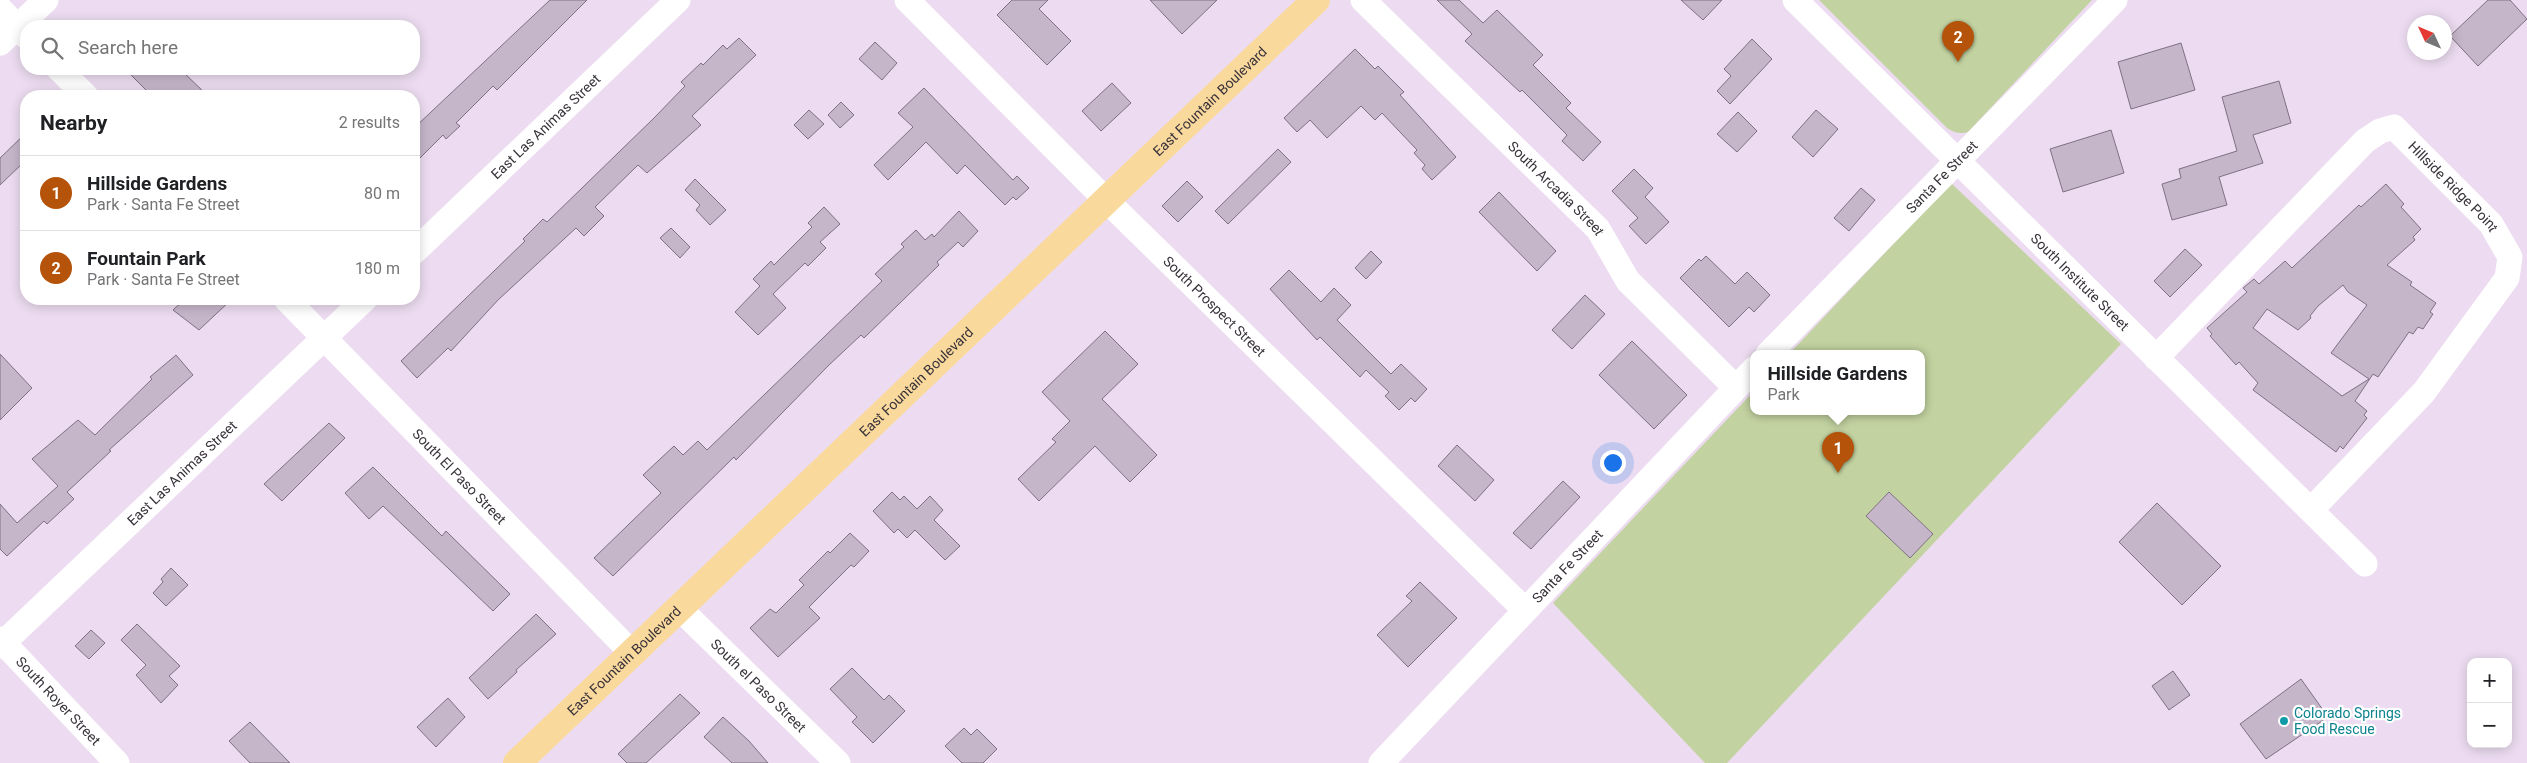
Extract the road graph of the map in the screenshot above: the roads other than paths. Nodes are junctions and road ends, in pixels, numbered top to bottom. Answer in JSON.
{"nodes":[{"id":1,"x":46,"y":0,"type":"edge"},
{"id":2,"x":678,"y":0,"type":"edge"},
{"id":3,"x":907,"y":0,"type":"edge"},
{"id":4,"x":1316,"y":0,"type":"edge"},
{"id":5,"x":1362,"y":0,"type":"edge"},
{"id":6,"x":1795,"y":0,"type":"edge"},
{"id":7,"x":2115,"y":0,"type":"edge"},
{"id":8,"x":0,"y":9,"type":"edge"},
{"id":9,"x":29,"y":20,"type":"edge"},
{"id":10,"x":15,"y":36,"type":"edge"},
{"id":11,"x":64,"y":75,"type":"edge"},
{"id":12,"x":80,"y":90,"type":"edge"},
{"id":13,"x":1957,"y":162,"type":"junction"},
{"id":14,"x":1107,"y":201,"type":"junction"},
{"id":15,"x":420,"y":246,"type":"edge"},
{"id":16,"x":292,"y":305,"type":"edge"},
{"id":17,"x":359,"y":305,"type":"edge"},
{"id":18,"x":324,"y":338,"type":"junction"},
{"id":19,"x":1772,"y":350,"type":"edge"},
{"id":20,"x":2156,"y":358,"type":"junction"},
{"id":21,"x":1750,"y":373,"type":"edge"},
{"id":22,"x":1736,"y":388,"type":"junction"},
{"id":23,"x":2311,"y":510,"type":"junction"},
{"id":24,"x":2365,"y":564,"type":"dead end"},
{"id":25,"x":679,"y":608,"type":"junction"},
{"id":26,"x":1525,"y":610,"type":"junction"},
{"id":27,"x":1,"y":643,"type":"edge"},
{"id":28,"x":632,"y":653,"type":"junction"},
{"id":29,"x":117,"y":763,"type":"edge"},
{"id":30,"x":517,"y":763,"type":"edge"},
{"id":31,"x":838,"y":763,"type":"edge"},
{"id":32,"x":1381,"y":763,"type":"edge"}],
"edges":[{"from":1,"to":9,"type":"street"},
{"from":2,"to":15,"type":"street","name":"East Las Animas Street"},
{"from":3,"to":14,"type":"street","name":"South Prospect Street"},
{"from":4,"to":14,"type":"main road","name":"East Fountain Boulevard"},
{"from":5,"to":22,"type":"street","name":"South Arcadia Street"},
{"from":6,"to":13,"type":"street","name":"South Institute Street"},
{"from":7,"to":13,"type":"street","name":"Santa Fe Street"},
{"from":8,"to":10,"type":"street"},
{"from":11,"to":12,"type":"street"},
{"from":13,"to":19,"type":"street","name":"Santa Fe Street"},
{"from":13,"to":20,"type":"street","name":"South Institute Street"},
{"from":14,"to":25,"type":"main road","name":"East Fountain Boulevard"},
{"from":14,"to":26,"type":"street","name":"South Prospect Street"},
{"from":16,"to":18,"type":"street","name":"South El Paso Street"},
{"from":17,"to":18,"type":"street","name":"East Las Animas Street"},
{"from":18,"to":27,"type":"street","name":"East Las Animas Street"},
{"from":18,"to":28,"type":"street","name":"South El Paso Street"},
{"from":20,"to":23,"type":"street","name":"South Institute Street"},
{"from":20,"to":23,"type":"street","name":"Hillside Ridge Point"},
{"from":21,"to":22,"type":"street","name":"Santa Fe Street"},
{"from":22,"to":26,"type":"street","name":"Santa Fe Street"},
{"from":23,"to":24,"type":"street","name":"South Institute Street"},
{"from":25,"to":28,"type":"main road","name":"East Fountain Boulevard"},
{"from":25,"to":31,"type":"street","name":"South el Paso Street"},
{"from":26,"to":32,"type":"street","name":"Santa Fe Street"},
{"from":27,"to":29,"type":"street","name":"South Royer Street"},
{"from":28,"to":30,"type":"main road","name":"East Fountain Boulevard"}]}
